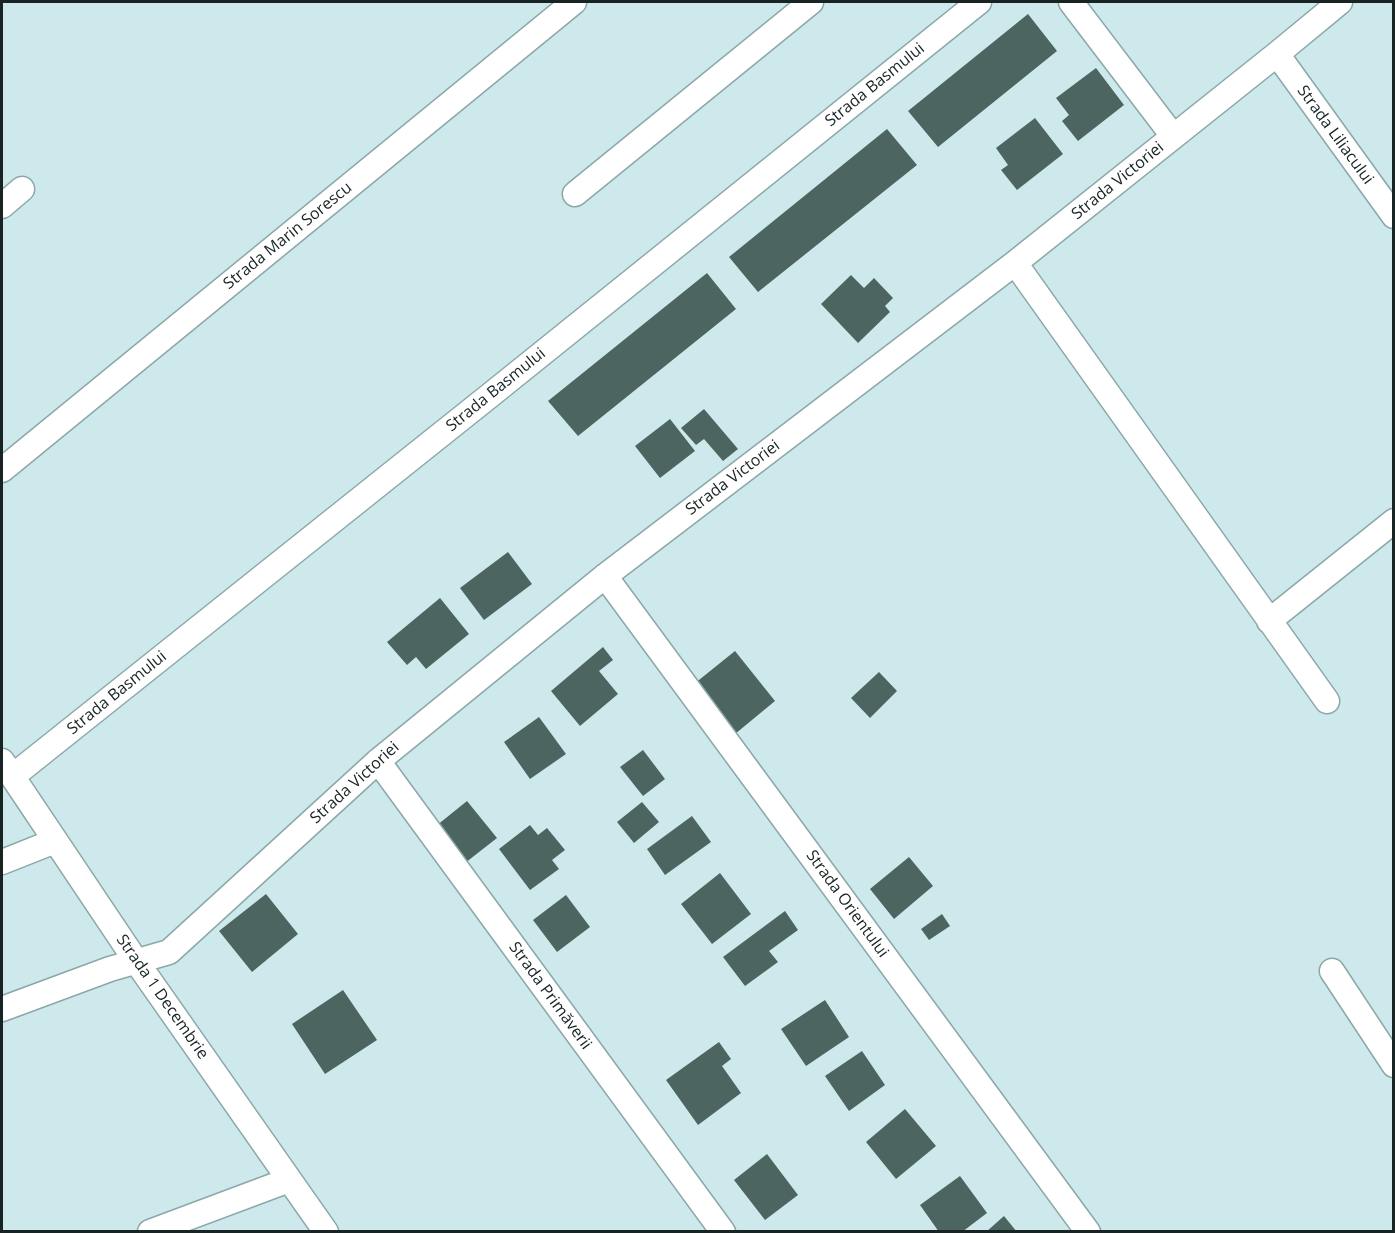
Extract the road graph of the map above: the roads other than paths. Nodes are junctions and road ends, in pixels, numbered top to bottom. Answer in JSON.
{"nodes":[{"id":1,"x":574,"y":2,"type":"edge"},
{"id":2,"x":811,"y":2,"type":"edge"},
{"id":3,"x":979,"y":2,"type":"edge"},
{"id":4,"x":1071,"y":2,"type":"edge"},
{"id":5,"x":1340,"y":2,"type":"edge"},
{"id":6,"x":1277,"y":54,"type":"junction"},
{"id":7,"x":1173,"y":136,"type":"junction"},
{"id":8,"x":22,"y":189,"type":"dead end"},
{"id":9,"x":575,"y":194,"type":"dead end"},
{"id":10,"x":2,"y":206,"type":"edge"},
{"id":11,"x":1394,"y":216,"type":"edge"},
{"id":12,"x":1015,"y":263,"type":"junction"},
{"id":13,"x":2,"y":470,"type":"edge"},
{"id":14,"x":1394,"y":521,"type":"edge"},
{"id":15,"x":605,"y":576,"type":"junction"},
{"id":16,"x":1269,"y":621,"type":"junction"},
{"id":17,"x":1327,"y":701,"type":"dead end"},
{"id":18,"x":378,"y":761,"type":"junction"},
{"id":19,"x":7,"y":769,"type":"edge"},
{"id":20,"x":55,"y":841,"type":"junction"},
{"id":21,"x":2,"y":862,"type":"edge"},
{"id":22,"x":136,"y":961,"type":"junction"},
{"id":23,"x":1332,"y":971,"type":"dead end"},
{"id":24,"x":2,"y":1009,"type":"edge"},
{"id":25,"x":1394,"y":1065,"type":"edge"},
{"id":26,"x":289,"y":1180,"type":"junction"},
{"id":27,"x":150,"y":1232,"type":"edge"},
{"id":28,"x":326,"y":1232,"type":"edge"},
{"id":29,"x":723,"y":1232,"type":"edge"},
{"id":30,"x":1088,"y":1232,"type":"edge"}],
"edges":[{"from":1,"to":13,"type":"street","name":"Strada Marin Sorescu"},
{"from":2,"to":9,"type":"street"},
{"from":3,"to":19,"type":"street","name":"Strada Basmului"},
{"from":4,"to":7,"type":"street"},
{"from":5,"to":6,"type":"street","name":"Strada Victoriei"},
{"from":6,"to":7,"type":"street","name":"Strada Victoriei"},
{"from":6,"to":11,"type":"street","name":"Strada Liliacului"},
{"from":7,"to":12,"type":"street","name":"Strada Victoriei"},
{"from":8,"to":10,"type":"street"},
{"from":12,"to":15,"type":"street","name":"Strada Victoriei"},
{"from":12,"to":16,"type":"street"},
{"from":14,"to":16,"type":"street"},
{"from":15,"to":18,"type":"street","name":"Strada Victoriei"},
{"from":15,"to":30,"type":"street","name":"Strada Orientului"},
{"from":16,"to":17,"type":"street"},
{"from":18,"to":22,"type":"street","name":"Strada Victoriei"},
{"from":18,"to":29,"type":"street","name":"Strada Primăverii"},
{"from":19,"to":20,"type":"street","name":"Strada 1 Decembrie"},
{"from":20,"to":21,"type":"street"},
{"from":20,"to":22,"type":"street","name":"Strada 1 Decembrie"},
{"from":22,"to":24,"type":"street","name":"Strada Victoriei"},
{"from":22,"to":26,"type":"street","name":"Strada 1 Decembrie"},
{"from":23,"to":25,"type":"street"},
{"from":26,"to":27,"type":"street"},
{"from":26,"to":28,"type":"street","name":"Strada 1 Decembrie"}]}
